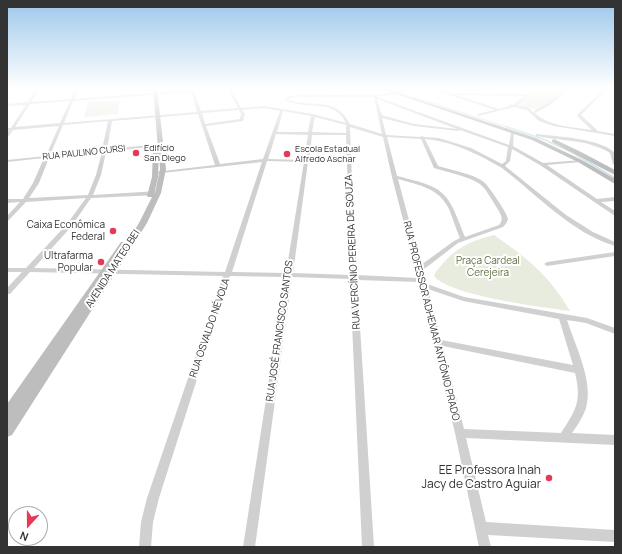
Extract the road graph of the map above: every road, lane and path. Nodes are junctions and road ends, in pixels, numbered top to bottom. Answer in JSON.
{"nodes":[{"id":1,"x":22,"y":114,"type":"edge"},
{"id":2,"x":66,"y":114,"type":"edge"},
{"id":3,"x":179,"y":114,"type":"edge"},
{"id":4,"x":200,"y":114,"type":"edge"},
{"id":5,"x":243,"y":114,"type":"edge"},
{"id":6,"x":281,"y":114,"type":"edge"},
{"id":7,"x":305,"y":114,"type":"edge"},
{"id":8,"x":341,"y":114,"type":"edge"},
{"id":9,"x":421,"y":114,"type":"edge"},
{"id":10,"x":463,"y":114,"type":"edge"},
{"id":11,"x":476,"y":114,"type":"edge"},
{"id":12,"x":482,"y":114,"type":"edge"},
{"id":13,"x":534,"y":114,"type":"edge"},
{"id":14,"x":580,"y":114,"type":"edge"},
{"id":15,"x":312,"y":115,"type":"junction"},
{"id":16,"x":479,"y":115,"type":"junction"},
{"id":17,"x":155,"y":116,"type":"junction"},
{"id":18,"x":380,"y":116,"type":"joint"},
{"id":19,"x":110,"y":120,"type":"junction"},
{"id":20,"x":62,"y":124,"type":"junction"},
{"id":21,"x":348,"y":124,"type":"junction"},
{"id":22,"x":203,"y":125,"type":"junction"},
{"id":23,"x":12,"y":128,"type":"junction"},
{"id":24,"x":7,"y":129,"type":"edge"},
{"id":25,"x":470,"y":132,"type":"junction"},
{"id":26,"x":513,"y":132,"type":"junction"},
{"id":27,"x":598,"y":132,"type":"junction"},
{"id":28,"x":274,"y":133,"type":"junction"},
{"id":29,"x":310,"y":134,"type":"junction"},
{"id":30,"x":348,"y":134,"type":"junction"},
{"id":31,"x":537,"y":135,"type":"junction"},
{"id":32,"x":615,"y":135,"type":"edge"},
{"id":33,"x":7,"y":136,"type":"edge"},
{"id":34,"x":385,"y":136,"type":"junction"},
{"id":35,"x":422,"y":137,"type":"junction"},
{"id":36,"x":158,"y":145,"type":"junction"},
{"id":37,"x":511,"y":147,"type":"junction"},
{"id":38,"x":103,"y":150,"type":"junction"},
{"id":39,"x":47,"y":156,"type":"junction"},
{"id":40,"x":265,"y":160,"type":"junction"},
{"id":41,"x":7,"y":161,"type":"edge"},
{"id":42,"x":305,"y":161,"type":"junction"},
{"id":43,"x":580,"y":161,"type":"junction"},
{"id":44,"x":348,"y":162,"type":"junction"},
{"id":45,"x":542,"y":164,"type":"junction"},
{"id":46,"x":615,"y":164,"type":"edge"},
{"id":47,"x":218,"y":166,"type":"junction"},
{"id":48,"x":502,"y":166,"type":"junction"},
{"id":49,"x":159,"y":173,"type":"junction"},
{"id":50,"x":615,"y":173,"type":"edge"},
{"id":51,"x":394,"y":177,"type":"junction"},
{"id":52,"x":615,"y":182,"type":"edge"},
{"id":53,"x":155,"y":193,"type":"junction"},
{"id":54,"x":90,"y":196,"type":"junction"},
{"id":55,"x":615,"y":199,"type":"edge"},
{"id":56,"x":25,"y":200,"type":"junction"},
{"id":57,"x":7,"y":201,"type":"edge"},
{"id":58,"x":596,"y":201,"type":"junction"},
{"id":59,"x":615,"y":214,"type":"edge"},
{"id":60,"x":7,"y":219,"type":"edge"},
{"id":61,"x":463,"y":238,"type":"junction"},
{"id":62,"x":615,"y":244,"type":"edge"},
{"id":63,"x":615,"y":254,"type":"edge"},
{"id":64,"x":547,"y":264,"type":"dead end"},
{"id":65,"x":7,"y":270,"type":"edge"},
{"id":66,"x":27,"y":270,"type":"junction"},
{"id":67,"x":419,"y":270,"type":"junction"},
{"id":68,"x":108,"y":272,"type":"junction"},
{"id":69,"x":228,"y":274,"type":"junction"},
{"id":70,"x":288,"y":275,"type":"junction"},
{"id":71,"x":354,"y":278,"type":"junction"},
{"id":72,"x":422,"y":283,"type":"junction"},
{"id":73,"x":7,"y":292,"type":"edge"},
{"id":74,"x":562,"y":317,"type":"junction"},
{"id":75,"x":615,"y":331,"type":"edge"},
{"id":76,"x":437,"y":342,"type":"junction"},
{"id":77,"x":579,"y":370,"type":"junction"},
{"id":78,"x":12,"y":400,"type":"edge"},
{"id":79,"x":28,"y":400,"type":"junction"},
{"id":80,"x":7,"y":414,"type":"edge"},
{"id":81,"x":7,"y":432,"type":"edge"},
{"id":82,"x":460,"y":433,"type":"junction"},
{"id":83,"x":564,"y":438,"type":"junction"},
{"id":84,"x":615,"y":440,"type":"edge"},
{"id":85,"x":481,"y":528,"type":"junction"},
{"id":86,"x":615,"y":536,"type":"edge"},
{"id":87,"x":145,"y":547,"type":"edge"},
{"id":88,"x":248,"y":547,"type":"edge"},
{"id":89,"x":368,"y":547,"type":"edge"},
{"id":90,"x":485,"y":547,"type":"edge"}],
"edges":[{"from":1,"to":23,"type":"street"},
{"from":2,"to":20,"type":"street"},
{"from":3,"to":17,"type":"street"},
{"from":4,"to":22,"type":"street"},
{"from":5,"to":22,"type":"street"},
{"from":6,"to":28,"type":"street","name":"RUA OSVALDO NÉVOLA"},
{"from":7,"to":15,"type":"street"},
{"from":8,"to":21,"type":"street"},
{"from":9,"to":25,"type":"street"},
{"from":10,"to":26,"type":"main road"},
{"from":11,"to":16,"type":"main road"},
{"from":12,"to":16,"type":"street"},
{"from":13,"to":27,"type":"street"},
{"from":14,"to":27,"type":"street"},
{"from":15,"to":21,"type":"street"},
{"from":15,"to":29,"type":"street","name":"RUA JOSÉ FRANCISCO SANTOS"},
{"from":16,"to":31,"type":"main road"},
{"from":17,"to":19,"type":"street"},
{"from":17,"to":36,"type":"main road","name":"AVENIDA MATEO BEI"},
{"from":18,"to":25,"type":"street"},
{"from":18,"to":34,"type":"street","name":"RUA PROFESSOR ADHEMAR ANTÔNIO PRADO"},
{"from":19,"to":20,"type":"street"},
{"from":19,"to":38,"type":"street"},
{"from":20,"to":23,"type":"street"},
{"from":20,"to":39,"type":"street"},
{"from":21,"to":30,"type":"street","name":"RUA VERCÍNIO PEREIRA DE SOUZA"},
{"from":21,"to":34,"type":"street"},
{"from":22,"to":47,"type":"street"},
{"from":23,"to":24,"type":"street"},
{"from":23,"to":33,"type":"street"},
{"from":25,"to":37,"type":"street"},
{"from":26,"to":37,"type":"street"},
{"from":26,"to":43,"type":"main road"},
{"from":27,"to":32,"type":"street"},
{"from":28,"to":29,"type":"street"},
{"from":28,"to":40,"type":"street","name":"RUA OSVALDO NÉVOLA"},
{"from":29,"to":30,"type":"street"},
{"from":29,"to":42,"type":"street","name":"RUA JOSÉ FRANCISCO SANTOS"},
{"from":30,"to":44,"type":"street","name":"RUA VERCÍNIO PEREIRA DE SOUZA"},
{"from":31,"to":46,"type":"street"},
{"from":31,"to":50,"type":"main road"},
{"from":34,"to":35,"type":"street"},
{"from":34,"to":51,"type":"street","name":"RUA PROFESSOR ADHEMAR ANTÔNIO PRADO"},
{"from":35,"to":48,"type":"street"},
{"from":35,"to":61,"type":"street"},
{"from":36,"to":38,"type":"street","name":"RUA PAULINO CURSI"},
{"from":36,"to":49,"type":"main road","name":"AVENIDA MATEO BEI"},
{"from":37,"to":45,"type":"street"},
{"from":37,"to":48,"type":"street"},
{"from":38,"to":39,"type":"street","name":"RUA PAULINO CURSI"},
{"from":38,"to":54,"type":"street"},
{"from":39,"to":41,"type":"street","name":"RUA PAULINO CURSI"},
{"from":39,"to":56,"type":"street"},
{"from":40,"to":42,"type":"street"},
{"from":40,"to":47,"type":"street"},
{"from":40,"to":69,"type":"street","name":"RUA OSVALDO NÉVOLA"},
{"from":42,"to":44,"type":"street"},
{"from":42,"to":70,"type":"street","name":"RUA JOSÉ FRANCISCO SANTOS"},
{"from":43,"to":45,"type":"street"},
{"from":43,"to":52,"type":"main road"},
{"from":44,"to":71,"type":"street","name":"RUA VERCÍNIO PEREIRA DE SOUZA"},
{"from":45,"to":58,"type":"street"},
{"from":47,"to":49,"type":"street"},
{"from":48,"to":62,"type":"street"},
{"from":49,"to":53,"type":"main road","name":"AVENIDA MATEO BEI"},
{"from":51,"to":61,"type":"street"},
{"from":51,"to":67,"type":"street","name":"RUA PROFESSOR ADHEMAR ANTÔNIO PRADO"},
{"from":53,"to":54,"type":"street"},
{"from":53,"to":68,"type":"main road","name":"AVENIDA MATEO BEI"},
{"from":54,"to":56,"type":"street"},
{"from":54,"to":66,"type":"street"},
{"from":55,"to":58,"type":"street"},
{"from":56,"to":57,"type":"street"},
{"from":56,"to":60,"type":"street"},
{"from":58,"to":59,"type":"street"},
{"from":61,"to":67,"type":"street"},
{"from":63,"to":64,"type":"street"},
{"from":65,"to":66,"type":"street"},
{"from":66,"to":68,"type":"street"},
{"from":66,"to":73,"type":"street"},
{"from":67,"to":72,"type":"street","name":"RUA PROFESSOR ADHEMAR ANTÔNIO PRADO"},
{"from":68,"to":69,"type":"street"},
{"from":68,"to":78,"type":"main road","name":"AVENIDA MATEO BEI"},
{"from":68,"to":79,"type":"main road","name":"AVENIDA MATEO BEI"},
{"from":69,"to":70,"type":"street"},
{"from":69,"to":87,"type":"street","name":"RUA OSVALDO NÉVOLA"},
{"from":70,"to":71,"type":"street"},
{"from":70,"to":88,"type":"street","name":"RUA JOSÉ FRANCISCO SANTOS"},
{"from":71,"to":72,"type":"street"},
{"from":71,"to":89,"type":"street","name":"RUA VERCÍNIO PEREIRA DE SOUZA"},
{"from":72,"to":74,"type":"street"},
{"from":72,"to":76,"type":"street","name":"RUA PROFESSOR ADHEMAR ANTÔNIO PRADO"},
{"from":74,"to":75,"type":"street"},
{"from":74,"to":77,"type":"street"},
{"from":76,"to":77,"type":"street"},
{"from":76,"to":82,"type":"street","name":"RUA PROFESSOR ADHEMAR ANTÔNIO PRADO"},
{"from":77,"to":83,"type":"street"},
{"from":78,"to":79,"type":"street"},
{"from":78,"to":80,"type":"main road","name":"AVENIDA MATEO BEI"},
{"from":79,"to":81,"type":"main road","name":"AVENIDA MATEO BEI"},
{"from":82,"to":83,"type":"street"},
{"from":82,"to":85,"type":"street","name":"RUA PROFESSOR ADHEMAR ANTÔNIO PRADO"},
{"from":83,"to":84,"type":"street"},
{"from":85,"to":86,"type":"street"},
{"from":85,"to":90,"type":"street","name":"RUA PROFESSOR ADHEMAR ANTÔNIO PRADO"}]}
